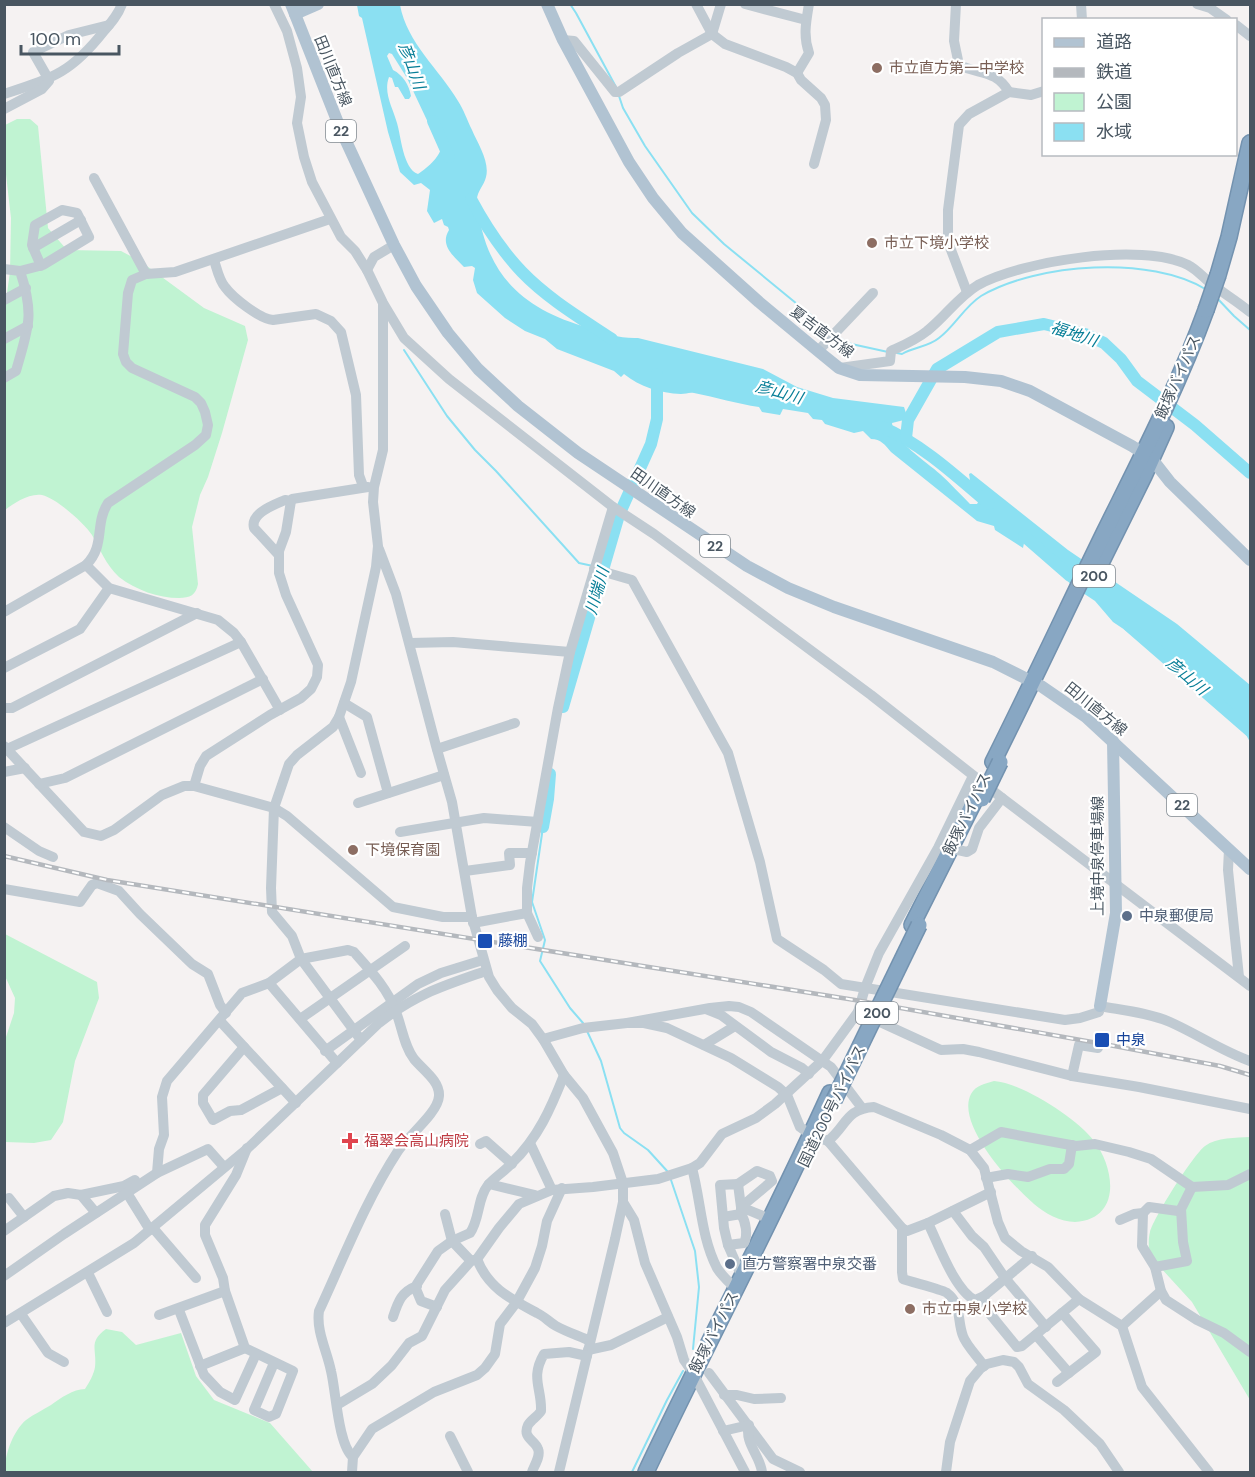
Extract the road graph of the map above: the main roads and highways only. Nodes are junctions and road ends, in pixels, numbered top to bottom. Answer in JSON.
{"nodes":[{"id":1,"x":318,"y":4,"type":"edge"},
{"id":2,"x":547,"y":4,"type":"edge"},
{"id":3,"x":295,"y":10,"type":"edge"},
{"id":4,"x":1251,"y":143,"type":"edge"},
{"id":5,"x":1251,"y":178,"type":"edge"},
{"id":6,"x":1221,"y":277,"type":"junction"},
{"id":7,"x":1147,"y":456,"type":"junction"},
{"id":8,"x":1251,"y":560,"type":"edge"},
{"id":9,"x":1038,"y":679,"type":"junction"},
{"id":10,"x":1113,"y":741,"type":"junction"},
{"id":11,"x":979,"y":798,"type":"junction"},
{"id":12,"x":1251,"y":869,"type":"edge"},
{"id":13,"x":910,"y":923,"type":"junction"},
{"id":14,"x":1100,"y":1006,"type":"road end"},
{"id":15,"x":819,"y":1138,"type":"junction"},
{"id":16,"x":699,"y":1376,"type":"junction"},
{"id":17,"x":646,"y":1473,"type":"edge"},
{"id":18,"x":654,"y":1473,"type":"edge"}],
"edges":[{"from":1,"to":3,"type":"main road"},
{"from":2,"to":7,"type":"main road","name":"夏吉直方線"},
{"from":3,"to":9,"type":"main road","name":"田川直方線","number":"22"},
{"from":4,"to":6,"type":"highway","number":"200"},
{"from":5,"to":6,"type":"highway","number":"200"},
{"from":6,"to":7,"type":"highway","number":"200"},
{"from":7,"to":8,"type":"main road","name":"夏吉直方線"},
{"from":7,"to":9,"type":"highway","number":"200"},
{"from":9,"to":10,"type":"main road","name":"田川直方線","number":"22"},
{"from":9,"to":11,"type":"highway","name":"国道200号バイパス","number":"200","bridge":true},
{"from":10,"to":12,"type":"main road","name":"田川直方線","number":"22"},
{"from":10,"to":14,"type":"main road","name":"上境中泉停車場線"},
{"from":11,"to":13,"type":"highway","name":"飯塚バイパス","number":"200"},
{"from":11,"to":13,"type":"highway","name":"国道200号バイパス","number":"200"},
{"from":13,"to":15,"type":"highway","name":"国道200号バイパス","number":"200","bridge":true},
{"from":15,"to":16,"type":"highway","name":"国道200号バイパス","number":"200"},
{"from":15,"to":16,"type":"highway","name":"飯塚バイパス","number":"200"},
{"from":16,"to":17,"type":"highway","name":"飯塚バイパス","number":"200"},
{"from":16,"to":18,"type":"highway","name":"国道200号バイパス","number":"200"}]}
